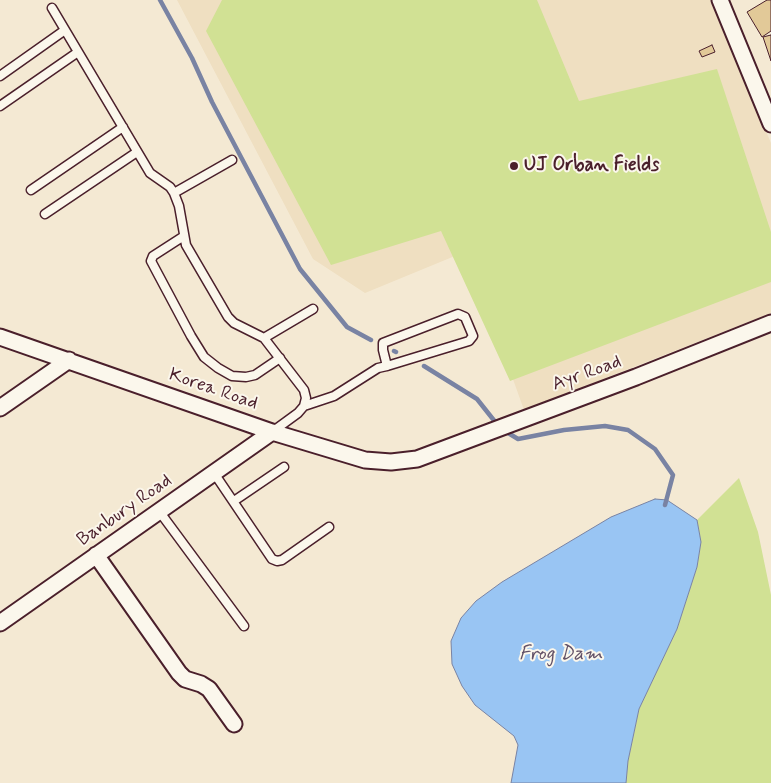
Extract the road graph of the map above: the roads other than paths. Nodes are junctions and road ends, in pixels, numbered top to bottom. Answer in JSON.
{"nodes":[{"id":1,"x":720,"y":0,"type":"edge"},
{"id":2,"x":52,"y":8,"type":"dead end"},
{"id":3,"x":65,"y":30,"type":"junction"},
{"id":4,"x":78,"y":52,"type":"junction"},
{"id":5,"x":0,"y":76,"type":"edge"},
{"id":6,"x":0,"y":106,"type":"edge"},
{"id":7,"x":771,"y":124,"type":"edge"},
{"id":8,"x":123,"y":127,"type":"junction"},
{"id":9,"x":137,"y":152,"type":"junction"},
{"id":10,"x":232,"y":160,"type":"dead end"},
{"id":11,"x":31,"y":190,"type":"dead end"},
{"id":12,"x":174,"y":193,"type":"junction"},
{"id":13,"x":45,"y":214,"type":"dead end"},
{"id":14,"x":184,"y":236,"type":"junction"},
{"id":15,"x":313,"y":309,"type":"dead end"},
{"id":16,"x":771,"y":323,"type":"edge"},
{"id":17,"x":0,"y":337,"type":"edge"},
{"id":18,"x":264,"y":338,"type":"junction"},
{"id":19,"x":280,"y":358,"type":"junction"},
{"id":20,"x":68,"y":360,"type":"junction"},
{"id":21,"x":387,"y":366,"type":"junction"},
{"id":22,"x":304,"y":406,"type":"junction"},
{"id":23,"x":0,"y":408,"type":"edge"},
{"id":24,"x":272,"y":432,"type":"junction"},
{"id":25,"x":417,"y":459,"type":"joint"},
{"id":26,"x":284,"y":467,"type":"dead end"},
{"id":27,"x":214,"y":473,"type":"junction"},
{"id":28,"x":234,"y":501,"type":"junction"},
{"id":29,"x":160,"y":511,"type":"junction"},
{"id":30,"x":329,"y":527,"type":"dead end"},
{"id":31,"x":96,"y":555,"type":"junction"},
{"id":32,"x":0,"y":622,"type":"edge"},
{"id":33,"x":244,"y":626,"type":"dead end"},
{"id":34,"x":234,"y":724,"type":"dead end"}],
"edges":[{"from":1,"to":7,"type":"street"},
{"from":2,"to":3,"type":"lane"},
{"from":3,"to":4,"type":"lane"},
{"from":3,"to":5,"type":"lane"},
{"from":4,"to":6,"type":"lane"},
{"from":4,"to":8,"type":"lane"},
{"from":8,"to":9,"type":"lane"},
{"from":8,"to":11,"type":"lane"},
{"from":9,"to":12,"type":"lane"},
{"from":9,"to":13,"type":"lane"},
{"from":10,"to":12,"type":"lane"},
{"from":12,"to":14,"type":"lane"},
{"from":14,"to":18,"type":"lane"},
{"from":14,"to":19,"type":"lane"},
{"from":15,"to":18,"type":"lane"},
{"from":16,"to":25,"type":"street","name":"Ayr Road"},
{"from":17,"to":20,"type":"street","name":"Korea Road"},
{"from":18,"to":19,"type":"lane"},
{"from":19,"to":22,"type":"lane"},
{"from":20,"to":23,"type":"street"},
{"from":20,"to":24,"type":"street","name":"Korea Road"},
{"from":21,"to":21,"type":"lane"},
{"from":21,"to":22,"type":"lane"},
{"from":22,"to":24,"type":"lane"},
{"from":24,"to":25,"type":"street","name":"Korea Road"},
{"from":24,"to":27,"type":"street","name":"Banbury Road"},
{"from":26,"to":28,"type":"lane"},
{"from":27,"to":28,"type":"lane"},
{"from":27,"to":29,"type":"street","name":"Banbury Road"},
{"from":28,"to":30,"type":"lane"},
{"from":29,"to":31,"type":"street","name":"Banbury Road"},
{"from":29,"to":33,"type":"lane"},
{"from":31,"to":32,"type":"street","name":"Banbury Road"},
{"from":31,"to":34,"type":"street"}]}
